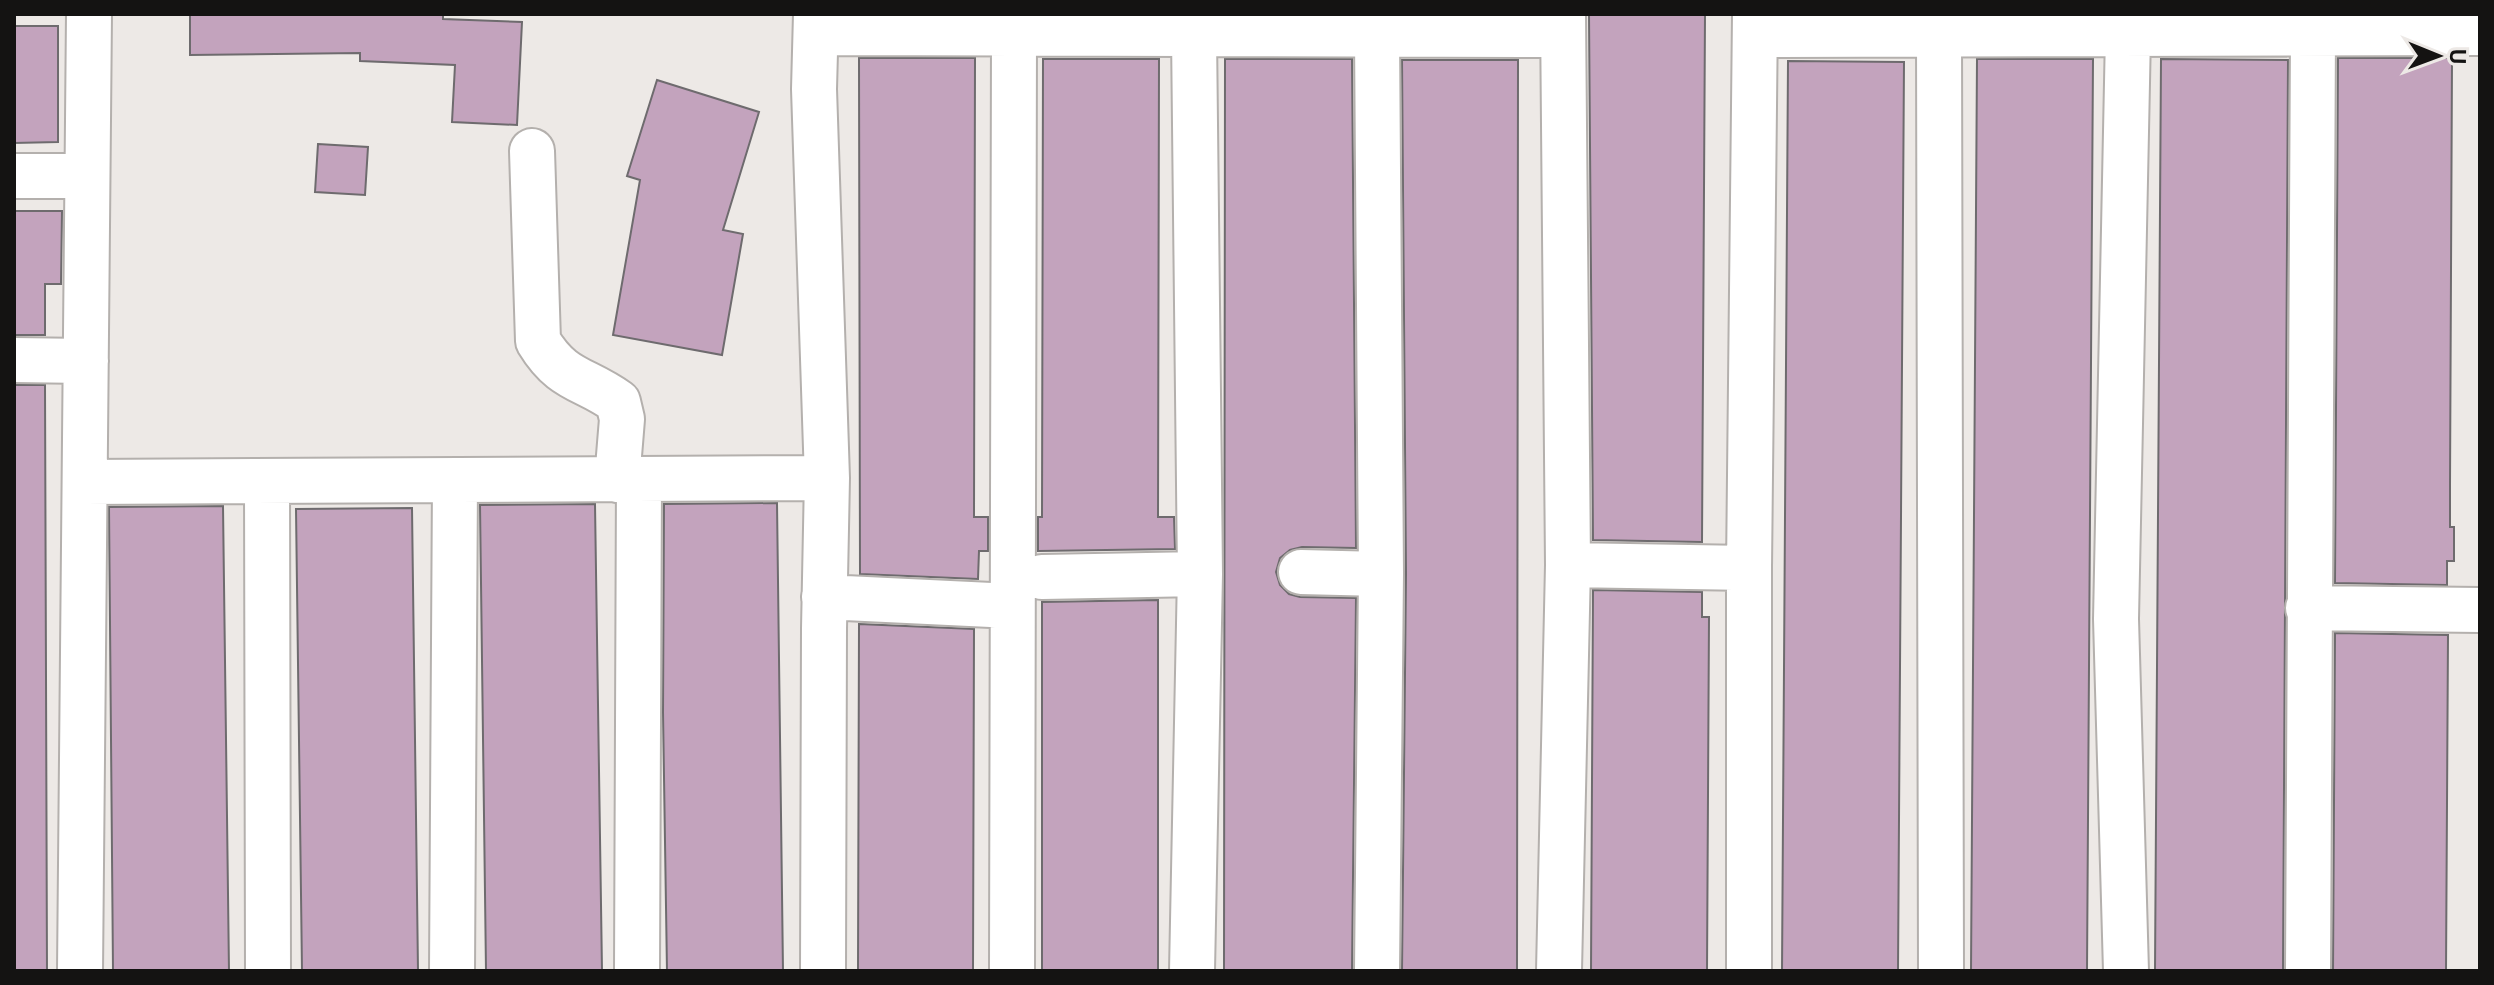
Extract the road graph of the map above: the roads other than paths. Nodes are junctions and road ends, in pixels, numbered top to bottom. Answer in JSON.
{"nodes":[{"id":1,"x":89,"y":14,"type":"edge"},
{"id":2,"x":816,"y":24,"type":"edge"},
{"id":3,"x":1563,"y":25,"type":"edge"},
{"id":4,"x":1755,"y":25,"type":"edge"},
{"id":5,"x":2313,"y":33,"type":"junction"},
{"id":6,"x":2480,"y":33,"type":"edge"},
{"id":7,"x":1014,"y":34,"type":"junction"},
{"id":8,"x":1194,"y":34,"type":"junction"},
{"id":9,"x":1939,"y":34,"type":"junction"},
{"id":10,"x":2128,"y":34,"type":"junction"},
{"id":11,"x":1377,"y":35,"type":"junction"},
{"id":12,"x":532,"y":151,"type":"dead end"},
{"id":13,"x":14,"y":176,"type":"edge"},
{"id":14,"x":87,"y":176,"type":"junction"},
{"id":15,"x":14,"y":360,"type":"edge"},
{"id":16,"x":86,"y":361,"type":"junction"},
{"id":17,"x":827,"y":478,"type":"junction"},
{"id":18,"x":628,"y":479,"type":"junction"},
{"id":19,"x":455,"y":480,"type":"junction"},
{"id":20,"x":267,"y":481,"type":"junction"},
{"id":21,"x":85,"y":482,"type":"junction"},
{"id":22,"x":1568,"y":565,"type":"junction"},
{"id":23,"x":1749,"y":568,"type":"junction"},
{"id":24,"x":1301,"y":572,"type":"dead end"},
{"id":25,"x":1200,"y":574,"type":"junction"},
{"id":26,"x":1381,"y":574,"type":"junction"},
{"id":27,"x":1027,"y":592,"type":"junction"},
{"id":28,"x":824,"y":597,"type":"junction"},
{"id":29,"x":2308,"y":608,"type":"junction"},
{"id":30,"x":2480,"y":610,"type":"edge"},
{"id":31,"x":80,"y":971,"type":"edge"},
{"id":32,"x":268,"y":971,"type":"edge"},
{"id":33,"x":452,"y":971,"type":"edge"},
{"id":34,"x":637,"y":971,"type":"edge"},
{"id":35,"x":823,"y":971,"type":"edge"},
{"id":36,"x":1012,"y":971,"type":"edge"},
{"id":37,"x":1192,"y":971,"type":"edge"},
{"id":38,"x":1377,"y":971,"type":"edge"},
{"id":39,"x":1559,"y":971,"type":"edge"},
{"id":40,"x":1749,"y":971,"type":"edge"},
{"id":41,"x":1941,"y":971,"type":"edge"},
{"id":42,"x":2126,"y":971,"type":"edge"},
{"id":43,"x":2308,"y":971,"type":"edge"}],
"edges":[{"from":1,"to":14,"type":"street"},
{"from":2,"to":7,"type":"street"},
{"from":2,"to":17,"type":"street"},
{"from":3,"to":11,"type":"street"},
{"from":3,"to":22,"type":"street"},
{"from":4,"to":9,"type":"street"},
{"from":4,"to":23,"type":"street"},
{"from":5,"to":6,"type":"street"},
{"from":5,"to":10,"type":"street"},
{"from":5,"to":29,"type":"street"},
{"from":7,"to":8,"type":"street"},
{"from":7,"to":27,"type":"street"},
{"from":8,"to":11,"type":"street"},
{"from":8,"to":25,"type":"street"},
{"from":9,"to":10,"type":"street"},
{"from":9,"to":41,"type":"street"},
{"from":10,"to":42,"type":"street"},
{"from":11,"to":26,"type":"street"},
{"from":12,"to":18,"type":"street"},
{"from":13,"to":14,"type":"street"},
{"from":14,"to":16,"type":"street"},
{"from":15,"to":16,"type":"street"},
{"from":16,"to":21,"type":"street"},
{"from":17,"to":18,"type":"street"},
{"from":17,"to":28,"type":"street"},
{"from":18,"to":19,"type":"street"},
{"from":18,"to":34,"type":"street"},
{"from":19,"to":20,"type":"street"},
{"from":19,"to":33,"type":"street"},
{"from":20,"to":21,"type":"street"},
{"from":20,"to":32,"type":"street"},
{"from":21,"to":31,"type":"street"},
{"from":22,"to":23,"type":"street"},
{"from":22,"to":39,"type":"street"},
{"from":23,"to":40,"type":"street"},
{"from":24,"to":26,"type":"street"},
{"from":25,"to":27,"type":"street"},
{"from":25,"to":37,"type":"street"},
{"from":26,"to":38,"type":"street"},
{"from":27,"to":28,"type":"street"},
{"from":27,"to":36,"type":"street"},
{"from":28,"to":35,"type":"street"},
{"from":29,"to":30,"type":"street"},
{"from":29,"to":43,"type":"street"}]}
